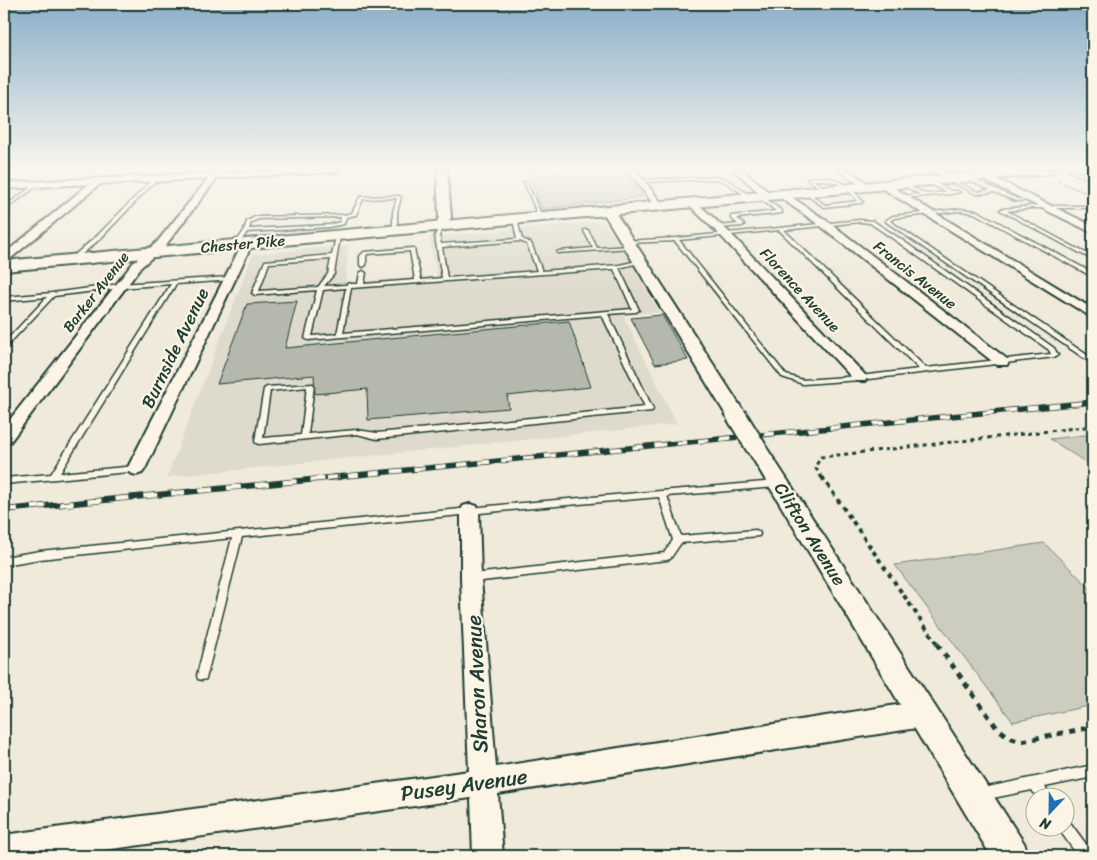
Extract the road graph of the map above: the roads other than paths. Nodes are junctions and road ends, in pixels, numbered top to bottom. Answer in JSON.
{"nodes":[{"id":1,"x":63,"y":210,"type":"edge"},
{"id":2,"x":125,"y":210,"type":"edge"},
{"id":3,"x":188,"y":210,"type":"edge"},
{"id":4,"x":356,"y":210,"type":"edge"},
{"id":5,"x":396,"y":210,"type":"edge"},
{"id":6,"x":445,"y":210,"type":"edge"},
{"id":7,"x":537,"y":210,"type":"edge"},
{"id":8,"x":628,"y":210,"type":"edge"},
{"id":9,"x":700,"y":210,"type":"edge"},
{"id":10,"x":777,"y":210,"type":"edge"},
{"id":11,"x":804,"y":210,"type":"edge"},
{"id":12,"x":924,"y":210,"type":"edge"},
{"id":13,"x":959,"y":210,"type":"edge"},
{"id":14,"x":961,"y":210,"type":"edge"},
{"id":15,"x":1002,"y":210,"type":"edge"},
{"id":16,"x":1052,"y":210,"type":"edge"},
{"id":17,"x":609,"y":212,"type":"junction"},
{"id":18,"x":929,"y":213,"type":"junction"},
{"id":19,"x":344,"y":216,"type":"junction"},
{"id":20,"x":541,"y":218,"type":"junction"},
{"id":21,"x":514,"y":220,"type":"junction"},
{"id":22,"x":826,"y":225,"type":"junction"},
{"id":23,"x":440,"y":227,"type":"junction"},
{"id":24,"x":780,"y":229,"type":"junction"},
{"id":25,"x":1093,"y":230,"type":"edge"},
{"id":26,"x":395,"y":231,"type":"junction"},
{"id":27,"x":586,"y":231,"type":"dead end"},
{"id":28,"x":722,"y":231,"type":"junction"},
{"id":29,"x":338,"y":236,"type":"junction"},
{"id":30,"x":676,"y":239,"type":"junction"},
{"id":31,"x":243,"y":240,"type":"junction"},
{"id":32,"x":520,"y":240,"type":"junction"},
{"id":33,"x":629,"y":245,"type":"junction"},
{"id":34,"x":439,"y":246,"type":"junction"},
{"id":35,"x":596,"y":250,"type":"junction"},
{"id":36,"x":152,"y":252,"type":"junction"},
{"id":37,"x":559,"y":252,"type":"dead end"},
{"id":38,"x":332,"y":256,"type":"junction"},
{"id":39,"x":73,"y":259,"type":"junction"},
{"id":40,"x":1093,"y":259,"type":"edge"},
{"id":41,"x":640,"y":261,"type":"junction"},
{"id":42,"x":363,"y":265,"type":"dead end"},
{"id":43,"x":4,"y":266,"type":"edge"},
{"id":44,"x":616,"y":267,"type":"junction"},
{"id":45,"x":540,"y":272,"type":"junction"},
{"id":46,"x":363,"y":273,"type":"dead end"},
{"id":47,"x":1093,"y":275,"type":"edge"},
{"id":48,"x":230,"y":278,"type":"junction"},
{"id":49,"x":445,"y":279,"type":"junction"},
{"id":50,"x":418,"y":280,"type":"junction"},
{"id":51,"x":175,"y":282,"type":"junction"},
{"id":52,"x":361,"y":284,"type":"junction"},
{"id":53,"x":349,"y":285,"type":"junction"},
{"id":54,"x":120,"y":286,"type":"junction"},
{"id":55,"x":321,"y":287,"type":"junction"},
{"id":56,"x":52,"y":295,"type":"junction"},
{"id":57,"x":4,"y":299,"type":"edge"},
{"id":58,"x":604,"y":313,"type":"junction"},
{"id":59,"x":1093,"y":314,"type":"edge"},
{"id":60,"x":340,"y":335,"type":"junction"},
{"id":61,"x":4,"y":346,"type":"edge"},
{"id":62,"x":1002,"y":362,"type":"junction"},
{"id":63,"x":1093,"y":362,"type":"edge"},
{"id":64,"x":924,"y":370,"type":"junction"},
{"id":65,"x":860,"y":378,"type":"junction"},
{"id":66,"x":304,"y":437,"type":"junction"},
{"id":67,"x":4,"y":438,"type":"edge"},
{"id":68,"x":136,"y":469,"type":"joint"},
{"id":69,"x":54,"y":476,"type":"junction"},
{"id":70,"x":4,"y":481,"type":"edge"},
{"id":71,"x":778,"y":484,"type":"junction"},
{"id":72,"x":662,"y":493,"type":"junction"},
{"id":73,"x":470,"y":511,"type":"junction"},
{"id":74,"x":238,"y":534,"type":"junction"},
{"id":75,"x":756,"y":534,"type":"dead end"},
{"id":76,"x":678,"y":540,"type":"junction"},
{"id":77,"x":4,"y":561,"type":"edge"},
{"id":78,"x":471,"y":579,"type":"junction"},
{"id":79,"x":202,"y":675,"type":"dead end"},
{"id":80,"x":923,"y":714,"type":"junction"},
{"id":81,"x":1093,"y":771,"type":"edge"},
{"id":82,"x":483,"y":783,"type":"junction"},
{"id":83,"x":1035,"y":783,"type":"junction"},
{"id":84,"x":1038,"y":788,"type":"edge"},
{"id":85,"x":975,"y":796,"type":"junction"},
{"id":86,"x":1073,"y":838,"type":"edge"},
{"id":87,"x":4,"y":850,"type":"edge"},
{"id":88,"x":488,"y":856,"type":"edge"},
{"id":89,"x":1011,"y":856,"type":"edge"},
{"id":90,"x":1086,"y":856,"type":"edge"}],
"edges":[{"from":1,"to":43,"type":"street"},
{"from":2,"to":39,"type":"lane"},
{"from":3,"to":36,"type":"street","name":"Barker Avenue"},
{"from":4,"to":19,"type":"lane"},
{"from":5,"to":26,"type":"lane"},
{"from":6,"to":23,"type":"street"},
{"from":7,"to":20,"type":"lane"},
{"from":8,"to":17,"type":"main road","name":"Chester Pike"},
{"from":9,"to":28,"type":"street","name":"Florence Avenue"},
{"from":10,"to":28,"type":"lane"},
{"from":11,"to":22,"type":"street","name":"Francis Avenue"},
{"from":12,"to":18,"type":"street"},
{"from":13,"to":18,"type":"lane"},
{"from":14,"to":47,"type":"lane"},
{"from":15,"to":40,"type":"lane"},
{"from":16,"to":25,"type":"street"},
{"from":17,"to":20,"type":"main road","name":"Chester Pike"},
{"from":17,"to":33,"type":"street","name":"Clifton Avenue"},
{"from":18,"to":59,"type":"street"},
{"from":18,"to":63,"type":"lane"},
{"from":19,"to":31,"type":"lane"},
{"from":19,"to":31,"type":"lane"},
{"from":20,"to":21,"type":"main road","name":"Chester Pike"},
{"from":21,"to":23,"type":"main road","name":"Chester Pike"},
{"from":21,"to":32,"type":"lane"},
{"from":22,"to":24,"type":"lane"},
{"from":22,"to":62,"type":"street","name":"Francis Avenue"},
{"from":22,"to":62,"type":"lane"},
{"from":23,"to":26,"type":"main road","name":"Chester Pike"},
{"from":23,"to":34,"type":"lane"},
{"from":24,"to":28,"type":"lane"},
{"from":24,"to":64,"type":"lane"},
{"from":26,"to":29,"type":"main road","name":"Chester Pike"},
{"from":27,"to":35,"type":"lane"},
{"from":28,"to":30,"type":"lane"},
{"from":28,"to":65,"type":"street","name":"Florence Avenue"},
{"from":29,"to":31,"type":"main road","name":"Chester Pike"},
{"from":29,"to":38,"type":"lane"},
{"from":30,"to":33,"type":"lane"},
{"from":30,"to":65,"type":"lane"},
{"from":31,"to":36,"type":"main road","name":"Chester Pike"},
{"from":31,"to":48,"type":"street","name":"Burnside Avenue"},
{"from":32,"to":34,"type":"lane"},
{"from":32,"to":45,"type":"lane"},
{"from":33,"to":35,"type":"lane"},
{"from":33,"to":41,"type":"street","name":"Clifton Avenue"},
{"from":34,"to":49,"type":"lane"},
{"from":35,"to":37,"type":"lane"},
{"from":36,"to":39,"type":"main road","name":"Chester Pike"},
{"from":36,"to":54,"type":"street","name":"Barker Avenue"},
{"from":38,"to":55,"type":"lane"},
{"from":38,"to":55,"type":"lane"},
{"from":39,"to":43,"type":"main road","name":"Chester Pike"},
{"from":41,"to":44,"type":"lane"},
{"from":41,"to":71,"type":"street","name":"Clifton Avenue","bridge":true},
{"from":42,"to":50,"type":"lane"},
{"from":44,"to":45,"type":"lane"},
{"from":44,"to":58,"type":"lane"},
{"from":45,"to":49,"type":"lane"},
{"from":46,"to":52,"type":"lane"},
{"from":48,"to":51,"type":"lane"},
{"from":48,"to":68,"type":"street","name":"Burnside Avenue"},
{"from":49,"to":50,"type":"lane"},
{"from":50,"to":52,"type":"lane"},
{"from":51,"to":54,"type":"lane"},
{"from":51,"to":69,"type":"lane"},
{"from":52,"to":53,"type":"lane"},
{"from":53,"to":55,"type":"lane"},
{"from":53,"to":60,"type":"lane"},
{"from":54,"to":56,"type":"lane"},
{"from":54,"to":67,"type":"street","name":"Barker Avenue"},
{"from":55,"to":60,"type":"lane"},
{"from":56,"to":57,"type":"lane"},
{"from":56,"to":61,"type":"lane"},
{"from":58,"to":60,"type":"lane"},
{"from":58,"to":66,"type":"lane"},
{"from":62,"to":64,"type":"lane"},
{"from":64,"to":65,"type":"lane"},
{"from":66,"to":66,"type":"lane"},
{"from":68,"to":69,"type":"lane"},
{"from":69,"to":70,"type":"lane"},
{"from":71,"to":72,"type":"lane"},
{"from":71,"to":80,"type":"street","name":"Clifton Avenue"},
{"from":72,"to":73,"type":"lane"},
{"from":72,"to":76,"type":"lane"},
{"from":73,"to":74,"type":"lane"},
{"from":73,"to":78,"type":"street","name":"Sharon Avenue"},
{"from":74,"to":77,"type":"lane"},
{"from":74,"to":79,"type":"lane"},
{"from":75,"to":76,"type":"lane"},
{"from":76,"to":78,"type":"lane"},
{"from":78,"to":82,"type":"street","name":"Sharon Avenue"},
{"from":80,"to":82,"type":"street","name":"Pusey Avenue"},
{"from":80,"to":85,"type":"street","name":"Clifton Avenue"},
{"from":81,"to":83,"type":"lane"},
{"from":82,"to":87,"type":"street","name":"Pusey Avenue"},
{"from":82,"to":88,"type":"street","name":"Sharon Avenue"},
{"from":83,"to":84,"type":"lane"},
{"from":83,"to":85,"type":"lane"},
{"from":85,"to":89,"type":"street","name":"Clifton Avenue"},
{"from":86,"to":90,"type":"lane"}]}
